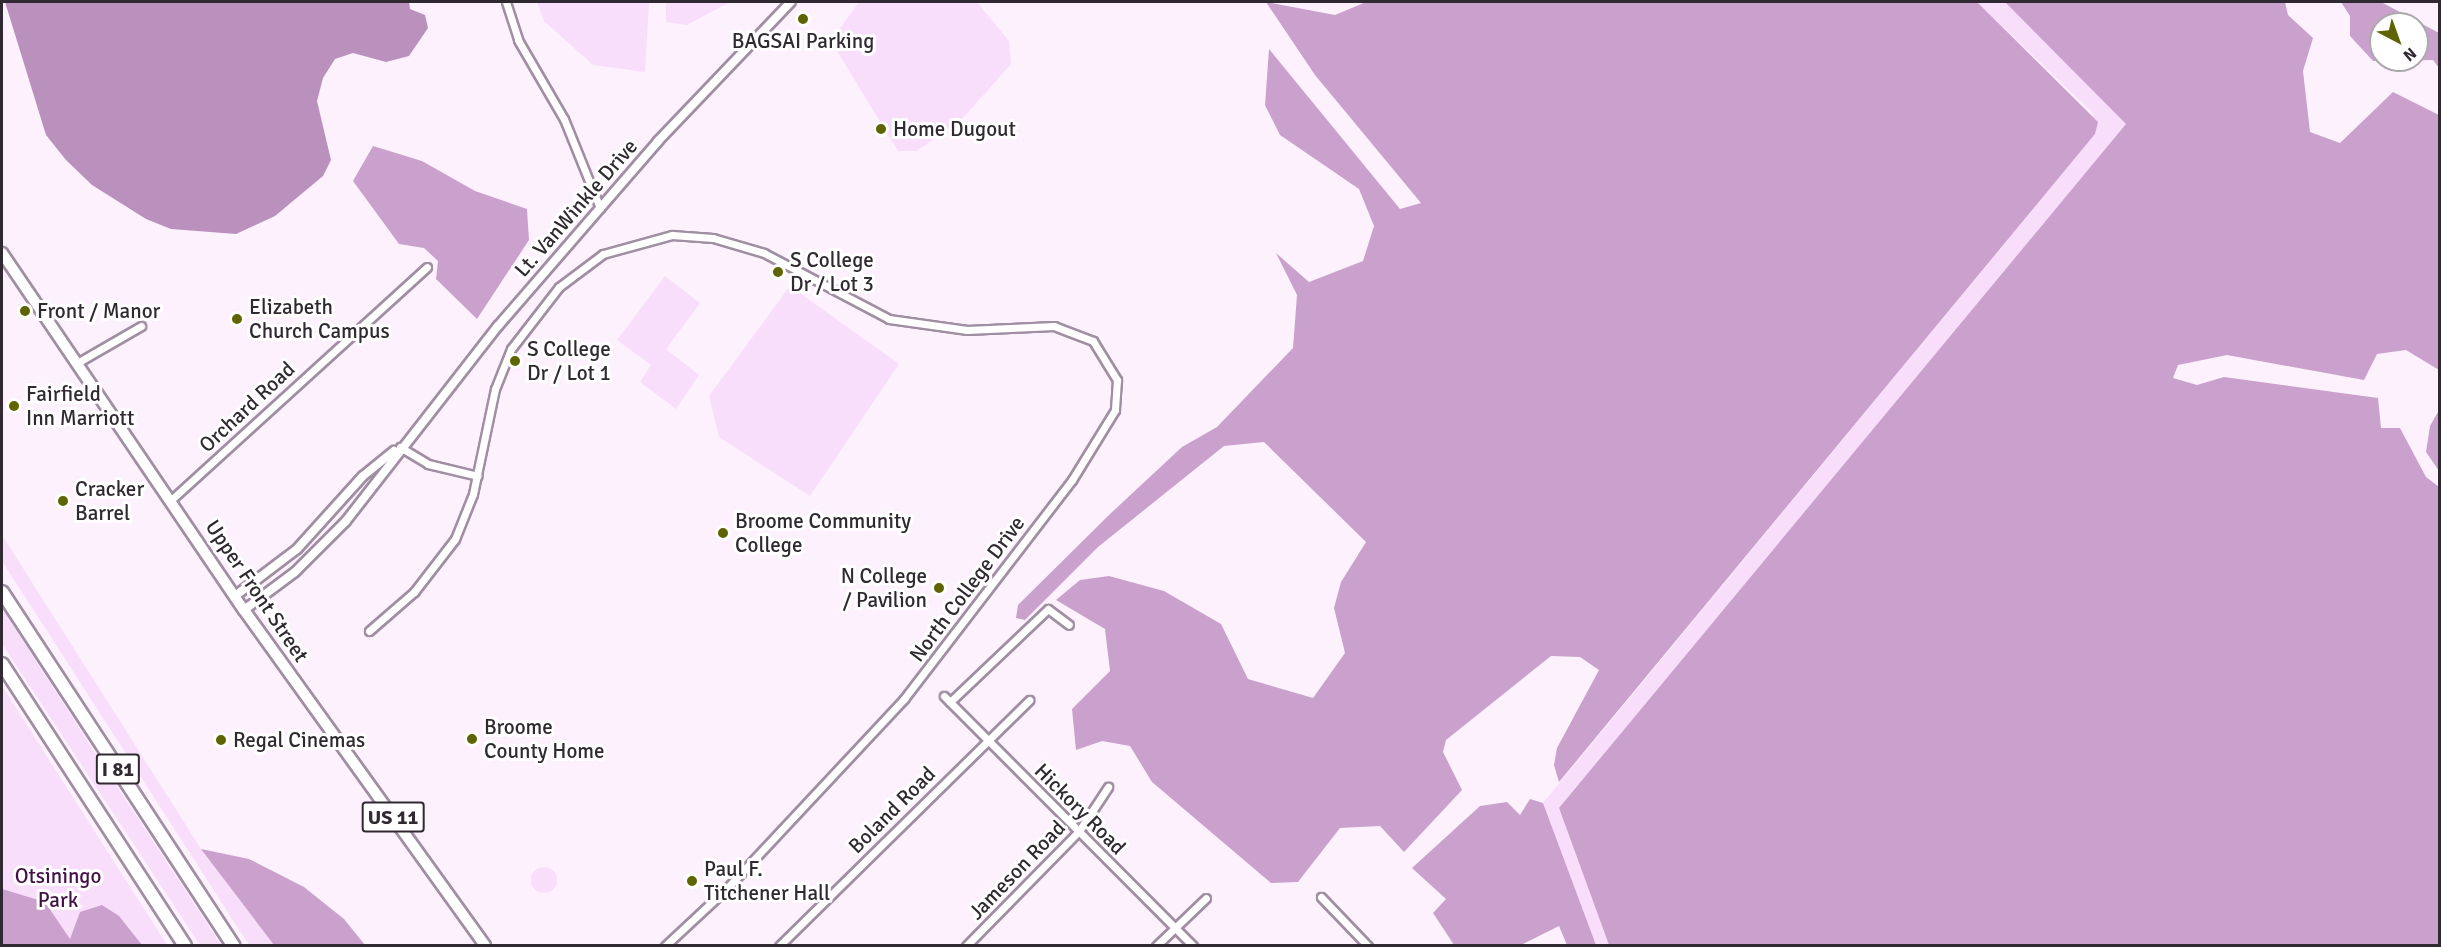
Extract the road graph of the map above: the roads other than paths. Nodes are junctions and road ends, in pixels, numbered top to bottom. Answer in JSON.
{"nodes":[{"id":1,"x":506,"y":2,"type":"edge"},
{"id":2,"x":791,"y":2,"type":"edge"},
{"id":3,"x":600,"y":208,"type":"junction"},
{"id":4,"x":2,"y":253,"type":"edge"},
{"id":5,"x":427,"y":267,"type":"dead end"},
{"id":6,"x":141,"y":326,"type":"dead end"},
{"id":7,"x":77,"y":363,"type":"junction"},
{"id":8,"x":399,"y":447,"type":"junction"},
{"id":9,"x":478,"y":476,"type":"junction"},
{"id":10,"x":171,"y":500,"type":"junction"},
{"id":11,"x":2,"y":592,"type":"edge"},
{"id":12,"x":235,"y":596,"type":"junction"},
{"id":13,"x":244,"y":610,"type":"junction"},
{"id":14,"x":1069,"y":625,"type":"dead end"},
{"id":15,"x":369,"y":631,"type":"dead end"},
{"id":16,"x":2,"y":664,"type":"edge"},
{"id":17,"x":1029,"y":700,"type":"dead end"},
{"id":18,"x":987,"y":738,"type":"junction"},
{"id":19,"x":1108,"y":786,"type":"dead end"},
{"id":20,"x":1079,"y":831,"type":"junction"},
{"id":21,"x":1321,"y":897,"type":"dead end"},
{"id":22,"x":1206,"y":898,"type":"dead end"},
{"id":23,"x":1175,"y":927,"type":"junction"},
{"id":24,"x":184,"y":945,"type":"edge"},
{"id":25,"x":234,"y":945,"type":"edge"},
{"id":26,"x":485,"y":945,"type":"edge"},
{"id":27,"x":665,"y":945,"type":"edge"},
{"id":28,"x":779,"y":945,"type":"edge"},
{"id":29,"x":966,"y":945,"type":"edge"},
{"id":30,"x":1156,"y":945,"type":"edge"},
{"id":31,"x":1193,"y":945,"type":"edge"},
{"id":32,"x":1368,"y":945,"type":"edge"}],
"edges":[{"from":1,"to":3,"type":"street"},
{"from":2,"to":3,"type":"street","name":"Lt. VanWinkle Drive"},
{"from":3,"to":8,"type":"street","name":"Lt. VanWinkle Drive"},
{"from":4,"to":7,"type":"main road","name":"Upper Front Street","number":"US 11"},
{"from":5,"to":10,"type":"street","name":"Orchard Road"},
{"from":6,"to":7,"type":"street"},
{"from":7,"to":10,"type":"main road","name":"Upper Front Street","number":"US 11"},
{"from":8,"to":9,"type":"street"},
{"from":8,"to":12,"type":"street","name":"Lt. VanWinkle Drive"},
{"from":8,"to":13,"type":"street","name":"Lt. VanWinkle Drive"},
{"from":9,"to":15,"type":"street","name":"North College Drive"},
{"from":9,"to":27,"type":"street","name":"North College Drive"},
{"from":10,"to":12,"type":"main road","name":"Upper Front Street","number":"US 11"},
{"from":11,"to":25,"type":"highway","number":"I 81"},
{"from":12,"to":13,"type":"main road","name":"Upper Front Street","number":"US 11"},
{"from":13,"to":26,"type":"main road","name":"Upper Front Street","number":"US 11"},
{"from":14,"to":18,"type":"street","name":"Hickory Road"},
{"from":16,"to":24,"type":"highway","number":"I 81"},
{"from":17,"to":18,"type":"street","name":"Boland Road"},
{"from":18,"to":20,"type":"street","name":"Hickory Road"},
{"from":18,"to":28,"type":"street","name":"Boland Road"},
{"from":19,"to":20,"type":"street","name":"Jameson Road"},
{"from":20,"to":23,"type":"street","name":"Hickory Road"},
{"from":20,"to":29,"type":"street","name":"Jameson Road"},
{"from":21,"to":32,"type":"street"},
{"from":22,"to":23,"type":"street"},
{"from":23,"to":30,"type":"street"},
{"from":23,"to":31,"type":"street","name":"Hickory Road"}]}
